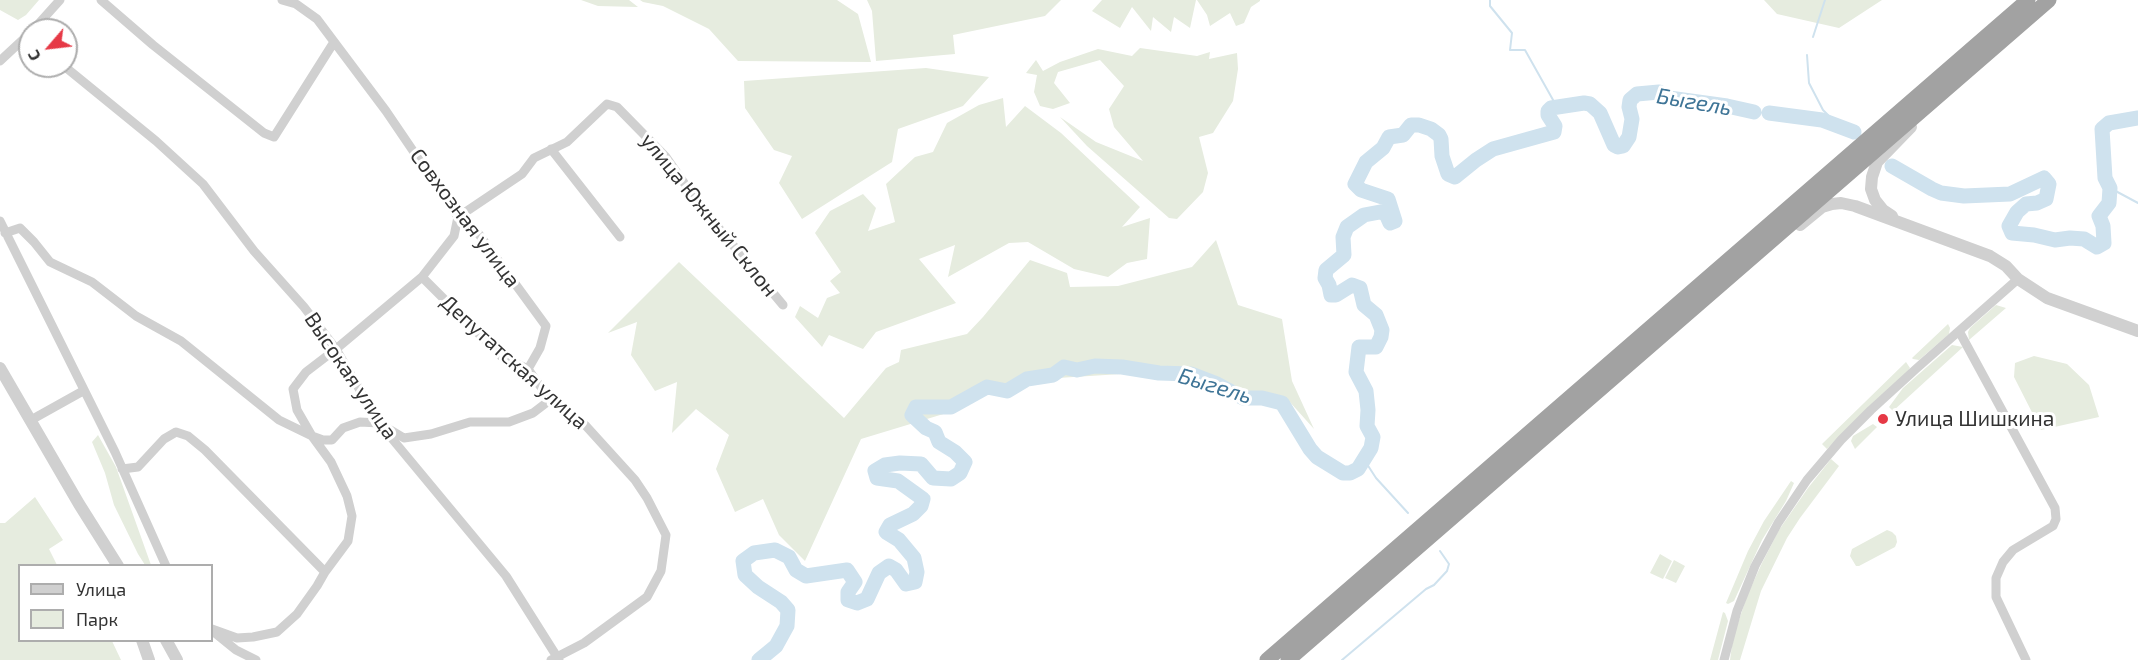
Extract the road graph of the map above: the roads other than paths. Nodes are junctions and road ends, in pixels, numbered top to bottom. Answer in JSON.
{"nodes":[{"id":1,"x":60,"y":0,"type":"edge"},
{"id":2,"x":101,"y":0,"type":"edge"},
{"id":3,"x":282,"y":0,"type":"edge"},
{"id":4,"x":2028,"y":0,"type":"edge"},
{"id":5,"x":2049,"y":0,"type":"edge"},
{"id":6,"x":44,"y":18,"type":"edge"},
{"id":7,"x":334,"y":42,"type":"junction"},
{"id":8,"x":18,"y":45,"type":"edge"},
{"id":9,"x":0,"y":61,"type":"edge"},
{"id":10,"x":78,"y":77,"type":"edge"},
{"id":11,"x":1948,"y":88,"type":"junction"},
{"id":12,"x":551,"y":149,"type":"junction"},
{"id":13,"x":458,"y":217,"type":"junction"},
{"id":14,"x":0,"y":221,"type":"edge"},
{"id":15,"x":1902,"y":224,"type":"junction"},
{"id":16,"x":5,"y":233,"type":"junction"},
{"id":17,"x":620,"y":237,"type":"dead end"},
{"id":18,"x":1765,"y":247,"type":"junction"},
{"id":19,"x":422,"y":277,"type":"junction"},
{"id":20,"x":2018,"y":279,"type":"junction"},
{"id":21,"x":783,"y":305,"type":"dead end"},
{"id":22,"x":1959,"y":331,"type":"junction"},
{"id":23,"x":2138,"y":331,"type":"edge"},
{"id":24,"x":336,"y":349,"type":"junction"},
{"id":25,"x":0,"y":368,"type":"edge"},
{"id":26,"x":528,"y":369,"type":"junction"},
{"id":27,"x":83,"y":391,"type":"junction"},
{"id":28,"x":550,"y":399,"type":"junction"},
{"id":29,"x":31,"y":420,"type":"junction"},
{"id":30,"x":379,"y":423,"type":"junction"},
{"id":31,"x":312,"y":436,"type":"junction"},
{"id":32,"x":332,"y":440,"type":"junction"},
{"id":33,"x":331,"y":462,"type":"junction"},
{"id":34,"x":122,"y":469,"type":"junction"},
{"id":35,"x":79,"y":504,"type":"junction"},
{"id":36,"x":107,"y":564,"type":"edge"},
{"id":37,"x":117,"y":564,"type":"edge"},
{"id":38,"x":165,"y":564,"type":"edge"},
{"id":39,"x":325,"y":572,"type":"junction"},
{"id":40,"x":213,"y":629,"type":"edge"},
{"id":41,"x":213,"y":630,"type":"edge"},
{"id":42,"x":143,"y":642,"type":"edge"},
{"id":43,"x":167,"y":642,"type":"edge"},
{"id":44,"x":556,"y":659,"type":"edge"},
{"id":45,"x":149,"y":660,"type":"edge"},
{"id":46,"x":177,"y":660,"type":"edge"},
{"id":47,"x":256,"y":660,"type":"edge"},
{"id":48,"x":1267,"y":660,"type":"edge"},
{"id":49,"x":1288,"y":660,"type":"edge"},
{"id":50,"x":1724,"y":660,"type":"edge"},
{"id":51,"x":2026,"y":660,"type":"edge"}],
"edges":[{"from":1,"to":6,"type":"street"},
{"from":2,"to":7,"type":"street"},
{"from":3,"to":7,"type":"street","name":"Совхозная улица"},
{"from":4,"to":48,"type":"highway"},
{"from":5,"to":11,"type":"highway"},
{"from":7,"to":13,"type":"street","name":"Совхозная улица"},
{"from":8,"to":9,"type":"street"},
{"from":10,"to":24,"type":"street","name":"Высокая улица"},
{"from":11,"to":15,"type":"street"},
{"from":11,"to":18,"type":"highway"},
{"from":12,"to":13,"type":"street"},
{"from":12,"to":17,"type":"street"},
{"from":12,"to":21,"type":"street","name":"улица Южный Склон"},
{"from":13,"to":19,"type":"street"},
{"from":13,"to":26,"type":"street","name":"Совхозная улица"},
{"from":14,"to":16,"type":"street"},
{"from":15,"to":18,"type":"street"},
{"from":15,"to":20,"type":"street"},
{"from":16,"to":27,"type":"street"},
{"from":16,"to":31,"type":"street"},
{"from":18,"to":49,"type":"highway"},
{"from":19,"to":24,"type":"street"},
{"from":19,"to":26,"type":"street","name":"Депутатская улица"},
{"from":20,"to":22,"type":"street"},
{"from":20,"to":23,"type":"street"},
{"from":22,"to":50,"type":"street"},
{"from":22,"to":51,"type":"street"},
{"from":24,"to":30,"type":"street","name":"Высокая улица"},
{"from":24,"to":31,"type":"street"},
{"from":25,"to":29,"type":"street"},
{"from":26,"to":28,"type":"street","name":"Депутатская улица"},
{"from":27,"to":29,"type":"street"},
{"from":27,"to":34,"type":"street"},
{"from":28,"to":30,"type":"street"},
{"from":28,"to":44,"type":"street","name":"Депутатская улица"},
{"from":29,"to":35,"type":"street"},
{"from":30,"to":32,"type":"street"},
{"from":30,"to":44,"type":"street","name":"Высокая улица"},
{"from":31,"to":32,"type":"street"},
{"from":31,"to":33,"type":"street"},
{"from":32,"to":33,"type":"street"},
{"from":33,"to":39,"type":"street"},
{"from":34,"to":38,"type":"street"},
{"from":34,"to":39,"type":"street"},
{"from":35,"to":36,"type":"street"},
{"from":35,"to":37,"type":"street"},
{"from":39,"to":40,"type":"street"},
{"from":41,"to":47,"type":"street"},
{"from":42,"to":45,"type":"street"},
{"from":43,"to":46,"type":"street"}]}
